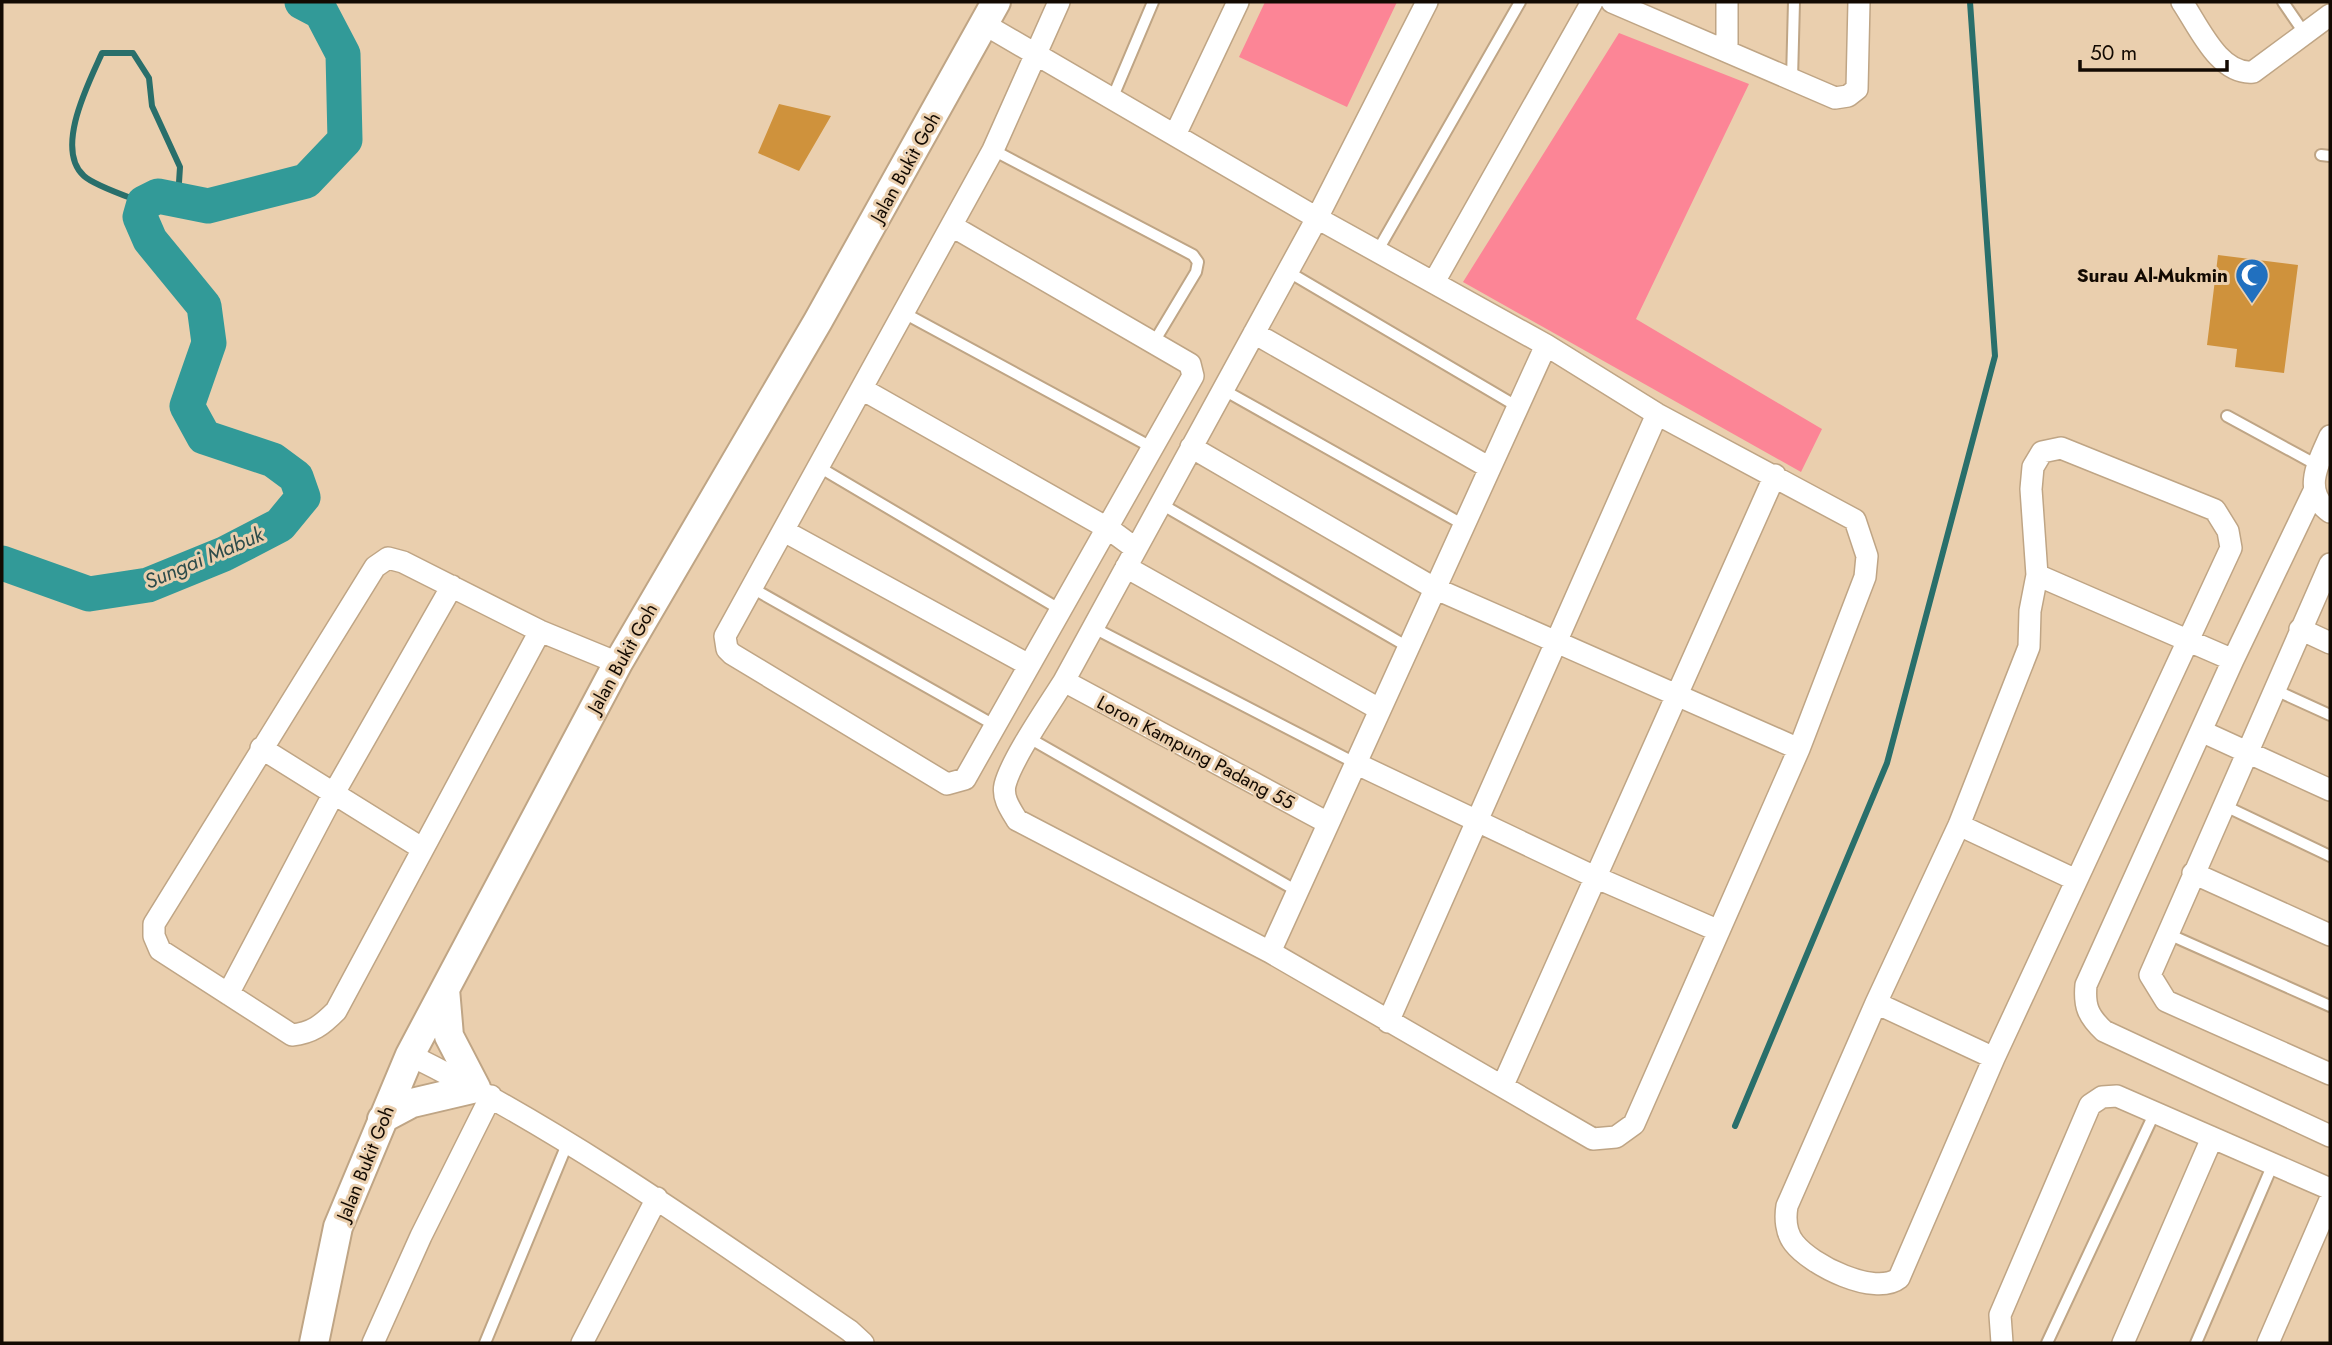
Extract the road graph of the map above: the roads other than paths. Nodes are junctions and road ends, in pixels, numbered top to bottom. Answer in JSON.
{"nodes":[{"id":1,"x":1059,"y":2,"type":"edge"},
{"id":2,"x":1153,"y":2,"type":"edge"},
{"id":3,"x":1238,"y":2,"type":"edge"},
{"id":4,"x":1427,"y":2,"type":"edge"},
{"id":5,"x":1520,"y":2,"type":"edge"},
{"id":6,"x":1592,"y":2,"type":"edge"},
{"id":7,"x":1612,"y":2,"type":"edge"},
{"id":8,"x":1727,"y":2,"type":"edge"},
{"id":9,"x":1794,"y":2,"type":"edge"},
{"id":10,"x":1859,"y":2,"type":"edge"},
{"id":11,"x":2182,"y":2,"type":"edge"},
{"id":12,"x":2283,"y":2,"type":"edge"},
{"id":13,"x":990,"y":13,"type":"edge"},
{"id":14,"x":2330,"y":15,"type":"edge"},
{"id":15,"x":2305,"y":34,"type":"junction"},
{"id":16,"x":1727,"y":51,"type":"junction"},
{"id":17,"x":1035,"y":54,"type":"junction"},
{"id":18,"x":1792,"y":79,"type":"junction"},
{"id":19,"x":1112,"y":99,"type":"junction"},
{"id":20,"x":1174,"y":135,"type":"junction"},
{"id":21,"x":993,"y":150,"type":"junction"},
{"id":22,"x":1317,"y":218,"type":"junction"},
{"id":23,"x":952,"y":226,"type":"junction"},
{"id":24,"x":1378,"y":250,"type":"junction"},
{"id":25,"x":1287,"y":271,"type":"junction"},
{"id":26,"x":1434,"y":282,"type":"junction"},
{"id":27,"x":904,"y":313,"type":"junction"},
{"id":28,"x":1254,"y":333,"type":"junction"},
{"id":29,"x":1154,"y":342,"type":"junction"},
{"id":30,"x":1546,"y":345,"type":"junction"},
{"id":31,"x":862,"y":389,"type":"junction"},
{"id":32,"x":1222,"y":389,"type":"junction"},
{"id":33,"x":1518,"y":407,"type":"junction"},
{"id":34,"x":1657,"y":414,"type":"junction"},
{"id":35,"x":2227,"y":416,"type":"dead end"},
{"id":36,"x":2330,"y":436,"type":"edge"},
{"id":37,"x":1191,"y":447,"type":"junction"},
{"id":38,"x":1153,"y":448,"type":"junction"},
{"id":39,"x":2317,"y":465,"type":"junction"},
{"id":40,"x":819,"y":467,"type":"junction"},
{"id":41,"x":1490,"y":468,"type":"junction"},
{"id":42,"x":1775,"y":475,"type":"junction"},
{"id":43,"x":2314,"y":491,"type":"junction"},
{"id":44,"x":1161,"y":503,"type":"junction"},
{"id":45,"x":2330,"y":512,"type":"edge"},
{"id":46,"x":1464,"y":525,"type":"junction"},
{"id":47,"x":1109,"y":529,"type":"junction"},
{"id":48,"x":784,"y":531,"type":"junction"},
{"id":49,"x":1131,"y":558,"type":"junction"},
{"id":50,"x":2330,"y":564,"type":"edge"},
{"id":51,"x":2037,"y":575,"type":"junction"},
{"id":52,"x":452,"y":586,"type":"junction"},
{"id":53,"x":752,"y":588,"type":"junction"},
{"id":54,"x":1434,"y":588,"type":"junction"},
{"id":55,"x":1061,"y":610,"type":"junction"},
{"id":56,"x":1092,"y":627,"type":"junction"},
{"id":57,"x":2300,"y":629,"type":"junction"},
{"id":58,"x":541,"y":632,"type":"junction"},
{"id":59,"x":2188,"y":641,"type":"junction"},
{"id":60,"x":1557,"y":643,"type":"junction"},
{"id":61,"x":2330,"y":643,"type":"edge"},
{"id":62,"x":1408,"y":647,"type":"junction"},
{"id":63,"x":2233,"y":660,"type":"junction"},
{"id":64,"x":618,"y":663,"type":"junction"},
{"id":65,"x":1029,"y":665,"type":"junction"},
{"id":66,"x":1064,"y":681,"type":"junction"},
{"id":67,"x":2273,"y":689,"type":"junction"},
{"id":68,"x":1678,"y":697,"type":"junction"},
{"id":69,"x":1379,"y":709,"type":"junction"},
{"id":70,"x":2330,"y":715,"type":"edge"},
{"id":71,"x":996,"y":726,"type":"junction"},
{"id":72,"x":2201,"y":731,"type":"junction"},
{"id":73,"x":1029,"y":738,"type":"junction"},
{"id":74,"x":261,"y":748,"type":"junction"},
{"id":75,"x":1799,"y":749,"type":"junction"},
{"id":76,"x":2246,"y":751,"type":"junction"},
{"id":77,"x":1355,"y":764,"type":"junction"},
{"id":78,"x":2330,"y":790,"type":"edge"},
{"id":79,"x":334,"y":793,"type":"junction"},
{"id":80,"x":2223,"y":805,"type":"junction"},
{"id":81,"x":1475,"y":822,"type":"junction"},
{"id":82,"x":1328,"y":823,"type":"junction"},
{"id":83,"x":1959,"y":825,"type":"junction"},
{"id":84,"x":424,"y":849,"type":"junction"},
{"id":85,"x":2330,"y":856,"type":"edge"},
{"id":86,"x":2193,"y":873,"type":"junction"},
{"id":87,"x":1595,"y":877,"type":"junction"},
{"id":88,"x":2076,"y":880,"type":"junction"},
{"id":89,"x":1297,"y":891,"type":"junction"},
{"id":90,"x":1719,"y":931,"type":"junction"},
{"id":91,"x":2166,"y":933,"type":"junction"},
{"id":92,"x":2330,"y":935,"type":"edge"},
{"id":93,"x":1269,"y":952,"type":"junction"},
{"id":94,"x":445,"y":989,"type":"junction"},
{"id":95,"x":228,"y":994,"type":"junction"},
{"id":96,"x":1876,"y":1003,"type":"junction"},
{"id":97,"x":2330,"y":1006,"type":"edge"},
{"id":98,"x":1388,"y":1022,"type":"junction"},
{"id":99,"x":410,"y":1055,"type":"junction"},
{"id":100,"x":1994,"y":1058,"type":"junction"},
{"id":101,"x":2330,"y":1074,"type":"edge"},
{"id":102,"x":1503,"y":1085,"type":"junction"},
{"id":103,"x":483,"y":1092,"type":"junction"},
{"id":104,"x":2155,"y":1112,"type":"junction"},
{"id":105,"x":382,"y":1119,"type":"junction"},
{"id":106,"x":2330,"y":1136,"type":"edge"},
{"id":107,"x":2212,"y":1138,"type":"junction"},
{"id":108,"x":568,"y":1142,"type":"junction"},
{"id":109,"x":2273,"y":1164,"type":"junction"},
{"id":110,"x":2330,"y":1189,"type":"edge"},
{"id":111,"x":657,"y":1198,"type":"junction"},
{"id":112,"x":2330,"y":1200,"type":"edge"},
{"id":113,"x":591,"y":1339,"type":"edge"},
{"id":114,"x":852,"y":1339,"type":"edge"},
{"id":115,"x":314,"y":1343,"type":"edge"},
{"id":116,"x":373,"y":1343,"type":"edge"},
{"id":117,"x":485,"y":1343,"type":"edge"},
{"id":118,"x":2002,"y":1343,"type":"edge"},
{"id":119,"x":2047,"y":1343,"type":"edge"},
{"id":120,"x":2123,"y":1343,"type":"edge"},
{"id":121,"x":2196,"y":1343,"type":"edge"},
{"id":122,"x":2267,"y":1343,"type":"edge"}],
"edges":[{"from":1,"to":17,"type":"street"},
{"from":2,"to":19,"type":"lane"},
{"from":3,"to":20,"type":"street"},
{"from":4,"to":22,"type":"street"},
{"from":5,"to":24,"type":"lane"},
{"from":6,"to":26,"type":"street"},
{"from":7,"to":16,"type":"street"},
{"from":8,"to":16,"type":"street"},
{"from":9,"to":18,"type":"lane"},
{"from":10,"to":18,"type":"street"},
{"from":11,"to":15,"type":"street"},
{"from":12,"to":15,"type":"lane"},
{"from":13,"to":17,"type":"street"},
{"from":13,"to":64,"type":"main road","name":"Jalan Bukit Goh"},
{"from":14,"to":15,"type":"street"},
{"from":16,"to":18,"type":"street"},
{"from":17,"to":19,"type":"street"},
{"from":17,"to":21,"type":"street"},
{"from":19,"to":20,"type":"street"},
{"from":20,"to":22,"type":"street"},
{"from":21,"to":23,"type":"street"},
{"from":21,"to":29,"type":"lane"},
{"from":22,"to":24,"type":"street"},
{"from":22,"to":25,"type":"street"},
{"from":23,"to":27,"type":"street"},
{"from":23,"to":29,"type":"street"},
{"from":24,"to":26,"type":"street"},
{"from":25,"to":28,"type":"street"},
{"from":25,"to":33,"type":"lane"},
{"from":26,"to":30,"type":"street"},
{"from":27,"to":31,"type":"street"},
{"from":27,"to":38,"type":"lane"},
{"from":28,"to":32,"type":"street"},
{"from":28,"to":41,"type":"street"},
{"from":29,"to":38,"type":"street"},
{"from":30,"to":33,"type":"street"},
{"from":30,"to":34,"type":"street"},
{"from":31,"to":40,"type":"street"},
{"from":31,"to":47,"type":"street"},
{"from":32,"to":37,"type":"street"},
{"from":32,"to":46,"type":"lane"},
{"from":33,"to":41,"type":"street"},
{"from":34,"to":42,"type":"street"},
{"from":34,"to":60,"type":"street"},
{"from":35,"to":39,"type":"lane"},
{"from":36,"to":39,"type":"street"},
{"from":37,"to":44,"type":"street"},
{"from":37,"to":54,"type":"street"},
{"from":38,"to":47,"type":"street"},
{"from":39,"to":43,"type":"street"},
{"from":40,"to":48,"type":"street"},
{"from":40,"to":55,"type":"lane"},
{"from":41,"to":46,"type":"street"},
{"from":42,"to":68,"type":"street"},
{"from":42,"to":75,"type":"street"},
{"from":43,"to":45,"type":"street"},
{"from":43,"to":63,"type":"street"},
{"from":44,"to":49,"type":"street"},
{"from":44,"to":62,"type":"lane"},
{"from":46,"to":54,"type":"street"},
{"from":47,"to":49,"type":"street"},
{"from":47,"to":55,"type":"street"},
{"from":48,"to":53,"type":"street"},
{"from":48,"to":65,"type":"street"},
{"from":49,"to":56,"type":"street"},
{"from":49,"to":69,"type":"street"},
{"from":50,"to":57,"type":"street"},
{"from":51,"to":59,"type":"street"},
{"from":51,"to":59,"type":"street"},
{"from":51,"to":83,"type":"street"},
{"from":52,"to":58,"type":"street"},
{"from":52,"to":74,"type":"street"},
{"from":52,"to":79,"type":"street"},
{"from":53,"to":71,"type":"lane"},
{"from":53,"to":71,"type":"street"},
{"from":54,"to":60,"type":"street"},
{"from":54,"to":62,"type":"street"},
{"from":55,"to":65,"type":"street"},
{"from":56,"to":66,"type":"street"},
{"from":56,"to":77,"type":"lane"},
{"from":57,"to":61,"type":"street"},
{"from":57,"to":67,"type":"street"},
{"from":58,"to":64,"type":"street"},
{"from":58,"to":84,"type":"street"},
{"from":59,"to":63,"type":"street"},
{"from":59,"to":88,"type":"street"},
{"from":60,"to":68,"type":"street"},
{"from":60,"to":81,"type":"street"},
{"from":62,"to":69,"type":"street"},
{"from":63,"to":72,"type":"street"},
{"from":64,"to":94,"type":"main road","name":"Jalan Bukit Goh"},
{"from":65,"to":71,"type":"street"},
{"from":66,"to":73,"type":"street"},
{"from":66,"to":82,"type":"street","name":"Loron Kampung Padang 55"},
{"from":67,"to":70,"type":"lane"},
{"from":67,"to":76,"type":"street"},
{"from":68,"to":75,"type":"street"},
{"from":68,"to":87,"type":"street"},
{"from":69,"to":77,"type":"street"},
{"from":72,"to":76,"type":"street"},
{"from":72,"to":106,"type":"street"},
{"from":73,"to":89,"type":"lane"},
{"from":73,"to":93,"type":"street"},
{"from":74,"to":79,"type":"street"},
{"from":74,"to":95,"type":"street"},
{"from":75,"to":90,"type":"street"},
{"from":76,"to":78,"type":"street"},
{"from":76,"to":80,"type":"street"},
{"from":77,"to":81,"type":"street"},
{"from":77,"to":82,"type":"street"},
{"from":79,"to":84,"type":"street"},
{"from":79,"to":95,"type":"street"},
{"from":80,"to":85,"type":"lane"},
{"from":80,"to":86,"type":"street"},
{"from":81,"to":87,"type":"street"},
{"from":81,"to":98,"type":"street"},
{"from":82,"to":89,"type":"street"},
{"from":83,"to":88,"type":"street"},
{"from":83,"to":96,"type":"street"},
{"from":84,"to":95,"type":"street"},
{"from":86,"to":91,"type":"street"},
{"from":86,"to":92,"type":"street"},
{"from":87,"to":90,"type":"street"},
{"from":87,"to":102,"type":"street"},
{"from":88,"to":100,"type":"street"},
{"from":89,"to":93,"type":"street"},
{"from":90,"to":102,"type":"street"},
{"from":91,"to":97,"type":"lane"},
{"from":91,"to":101,"type":"street"},
{"from":93,"to":98,"type":"street"},
{"from":94,"to":99,"type":"main road","name":"Jalan Bukit Goh"},
{"from":94,"to":103,"type":"main road"},
{"from":96,"to":100,"type":"street"},
{"from":96,"to":100,"type":"street"},
{"from":98,"to":102,"type":"street"},
{"from":99,"to":103,"type":"street"},
{"from":99,"to":105,"type":"main road","name":"Jalan Bukit Goh"},
{"from":103,"to":105,"type":"main road"},
{"from":103,"to":108,"type":"street"},
{"from":103,"to":116,"type":"street"},
{"from":104,"to":107,"type":"street"},
{"from":104,"to":118,"type":"street"},
{"from":104,"to":119,"type":"lane"},
{"from":105,"to":115,"type":"main road","name":"Jalan Bukit Goh"},
{"from":107,"to":109,"type":"street"},
{"from":107,"to":120,"type":"street"},
{"from":108,"to":111,"type":"street"},
{"from":108,"to":117,"type":"lane"},
{"from":109,"to":110,"type":"street"},
{"from":109,"to":121,"type":"lane"},
{"from":111,"to":113,"type":"street"},
{"from":111,"to":114,"type":"street"},
{"from":112,"to":122,"type":"street"}]}
